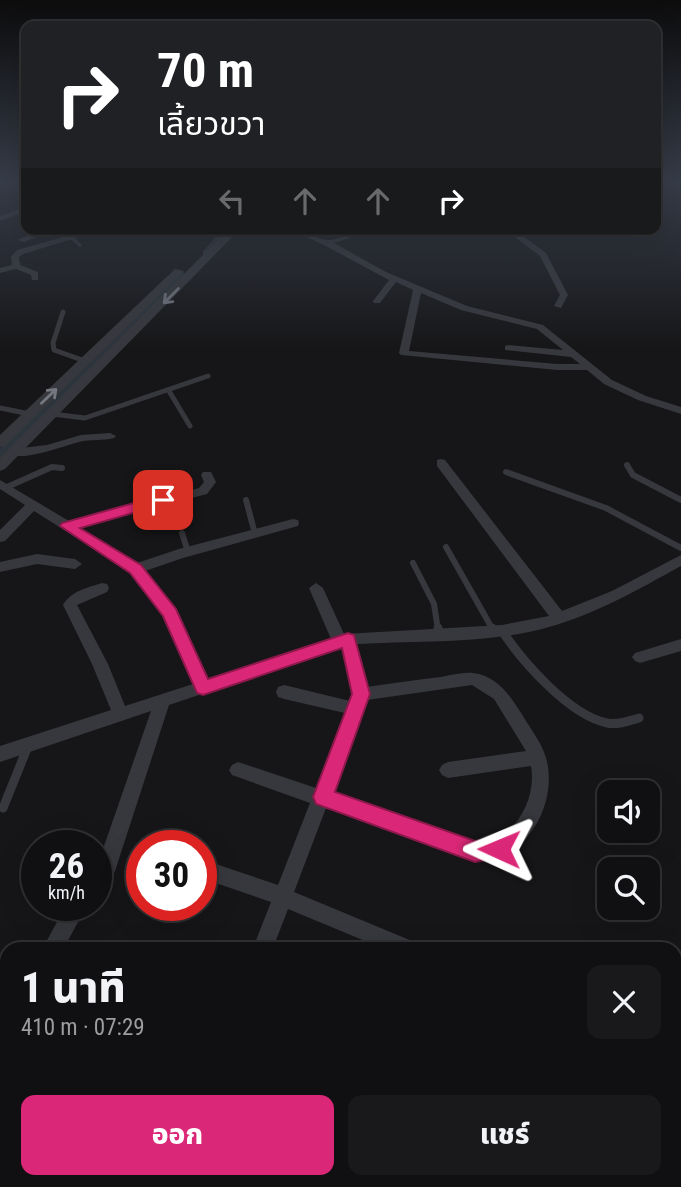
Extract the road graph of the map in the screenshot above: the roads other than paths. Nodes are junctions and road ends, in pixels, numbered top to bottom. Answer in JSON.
{"nodes":[{"id":1,"x":26,"y":238,"type":"edge"},
{"id":2,"x":83,"y":238,"type":"edge"},
{"id":3,"x":210,"y":238,"type":"edge"},
{"id":4,"x":226,"y":238,"type":"edge"},
{"id":5,"x":316,"y":238,"type":"edge"},
{"id":6,"x":342,"y":238,"type":"edge"},
{"id":7,"x":521,"y":238,"type":"edge"},
{"id":8,"x":21,"y":240,"type":"dead end"},
{"id":9,"x":327,"y":243,"type":"junction"},
{"id":10,"x":16,"y":266,"type":"junction"},
{"id":11,"x":0,"y":271,"type":"edge"},
{"id":12,"x":36,"y":278,"type":"dead end"},
{"id":13,"x":394,"y":279,"type":"junction"},
{"id":14,"x":417,"y":289,"type":"junction"},
{"id":15,"x":377,"y":301,"type":"dead end"},
{"id":16,"x":558,"y":306,"type":"dead end"},
{"id":17,"x":63,"y":312,"type":"dead end"},
{"id":18,"x":508,"y":348,"type":"dead end"},
{"id":19,"x":573,"y":354,"type":"junction"},
{"id":20,"x":467,"y":359,"type":"junction"},
{"id":21,"x":85,"y":361,"type":"junction"},
{"id":22,"x":587,"y":367,"type":"junction"},
{"id":23,"x":465,"y":372,"type":"dead end"},
{"id":24,"x":208,"y":376,"type":"dead end"},
{"id":25,"x":169,"y":391,"type":"junction"},
{"id":26,"x":0,"y":408,"type":"edge"},
{"id":27,"x":681,"y":411,"type":"edge"},
{"id":28,"x":30,"y":414,"type":"junction"},
{"id":29,"x":51,"y":414,"type":"junction"},
{"id":30,"x":190,"y":426,"type":"dead end"},
{"id":31,"x":110,"y":436,"type":"dead end"},
{"id":32,"x":0,"y":443,"type":"edge"},
{"id":33,"x":13,"y":453,"type":"junction"},
{"id":34,"x":441,"y":463,"type":"dead end"},
{"id":35,"x":627,"y":465,"type":"dead end"},
{"id":36,"x":0,"y":466,"type":"edge"},
{"id":37,"x":62,"y":468,"type":"dead end"},
{"id":38,"x":506,"y":472,"type":"dead end"},
{"id":39,"x":207,"y":475,"type":"dead end"},
{"id":40,"x":3,"y":486,"type":"edge"},
{"id":41,"x":246,"y":500,"type":"dead end"},
{"id":42,"x":681,"y":500,"type":"edge"},
{"id":43,"x":33,"y":504,"type":"junction"},
{"id":44,"x":293,"y":523,"type":"dead end"},
{"id":45,"x":68,"y":526,"type":"junction"},
{"id":46,"x":182,"y":533,"type":"dead end"},
{"id":47,"x":255,"y":534,"type":"junction"},
{"id":48,"x":0,"y":538,"type":"edge"},
{"id":49,"x":446,"y":547,"type":"dead end"},
{"id":50,"x":681,"y":548,"type":"edge"},
{"id":51,"x":188,"y":552,"type":"junction"},
{"id":52,"x":681,"y":560,"type":"edge"},
{"id":53,"x":75,"y":564,"type":"dead end"},
{"id":54,"x":413,"y":564,"type":"dead end"},
{"id":55,"x":0,"y":567,"type":"edge"},
{"id":56,"x":136,"y":569,"type":"junction"},
{"id":57,"x":102,"y":588,"type":"dead end"},
{"id":58,"x":316,"y":589,"type":"dead end"},
{"id":59,"x":559,"y":618,"type":"junction"},
{"id":60,"x":498,"y":632,"type":"junction"},
{"id":61,"x":439,"y":634,"type":"junction"},
{"id":62,"x":344,"y":640,"type":"junction"},
{"id":63,"x":681,"y":645,"type":"edge"},
{"id":64,"x":640,"y":657,"type":"dead end"},
{"id":65,"x":203,"y":688,"type":"junction"},
{"id":66,"x":284,"y":692,"type":"dead end"},
{"id":67,"x":162,"y":701,"type":"junction"},
{"id":68,"x":358,"y":701,"type":"junction"},
{"id":69,"x":121,"y":715,"type":"junction"},
{"id":70,"x":639,"y":718,"type":"dead end"},
{"id":71,"x":29,"y":745,"type":"junction"},
{"id":72,"x":0,"y":754,"type":"edge"},
{"id":73,"x":538,"y":757,"type":"junction"},
{"id":74,"x":448,"y":769,"type":"dead end"},
{"id":75,"x":238,"y":770,"type":"dead end"},
{"id":76,"x":323,"y":797,"type":"junction"},
{"id":77,"x":3,"y":808,"type":"dead end"},
{"id":78,"x":112,"y":854,"type":"edge"},
{"id":79,"x":217,"y":874,"type":"edge"},
{"id":80,"x":283,"y":897,"type":"junction"},
{"id":81,"x":69,"y":921,"type":"edge"},
{"id":82,"x":56,"y":942,"type":"edge"},
{"id":83,"x":265,"y":942,"type":"edge"},
{"id":84,"x":391,"y":942,"type":"edge"}],
"edges":[{"from":1,"to":8,"type":"street"},
{"from":2,"to":10,"type":"street"},
{"from":3,"to":21,"type":"street"},
{"from":4,"to":29,"type":"street","one_way":true},
{"from":5,"to":9,"type":"street"},
{"from":6,"to":9,"type":"street"},
{"from":7,"to":16,"type":"street"},
{"from":9,"to":13,"type":"street"},
{"from":10,"to":11,"type":"street"},
{"from":10,"to":12,"type":"street"},
{"from":13,"to":14,"type":"street"},
{"from":13,"to":15,"type":"street"},
{"from":14,"to":19,"type":"street"},
{"from":14,"to":20,"type":"street"},
{"from":17,"to":21,"type":"lane"},
{"from":18,"to":19,"type":"street"},
{"from":19,"to":22,"type":"street"},
{"from":20,"to":22,"type":"street"},
{"from":20,"to":23,"type":"street"},
{"from":28,"to":21,"type":"street","one_way":true},
{"from":22,"to":27,"type":"street"},
{"from":24,"to":25,"type":"lane"},
{"from":25,"to":29,"type":"lane"},
{"from":25,"to":30,"type":"lane"},
{"from":26,"to":28,"type":"lane"},
{"from":28,"to":32,"type":"street"},
{"from":29,"to":33,"type":"street"},
{"from":31,"to":33,"type":"street"},
{"from":33,"to":36,"type":"street"},
{"from":34,"to":59,"type":"street"},
{"from":35,"to":42,"type":"lane"},
{"from":37,"to":40,"type":"lane"},
{"from":38,"to":50,"type":"lane"},
{"from":39,"to":45,"type":"street"},
{"from":40,"to":43,"type":"street"},
{"from":41,"to":47,"type":"lane"},
{"from":43,"to":45,"type":"street"},
{"from":43,"to":48,"type":"street"},
{"from":44,"to":47,"type":"street"},
{"from":45,"to":56,"type":"street"},
{"from":46,"to":51,"type":"lane"},
{"from":47,"to":51,"type":"street"},
{"from":49,"to":60,"type":"lane"},
{"from":51,"to":56,"type":"street"},
{"from":52,"to":59,"type":"street"},
{"from":53,"to":55,"type":"street"},
{"from":54,"to":61,"type":"lane"},
{"from":56,"to":65,"type":"street"},
{"from":57,"to":69,"type":"street"},
{"from":58,"to":62,"type":"street"},
{"from":59,"to":60,"type":"street"},
{"from":60,"to":61,"type":"street"},
{"from":60,"to":70,"type":"lane"},
{"from":61,"to":62,"type":"street"},
{"from":62,"to":65,"type":"street"},
{"from":62,"to":68,"type":"street"},
{"from":63,"to":64,"type":"street"},
{"from":65,"to":67,"type":"street"},
{"from":66,"to":68,"type":"street"},
{"from":67,"to":69,"type":"street"},
{"from":67,"to":78,"type":"street"},
{"from":68,"to":73,"type":"street"},
{"from":68,"to":76,"type":"street"},
{"from":69,"to":71,"type":"street"},
{"from":71,"to":72,"type":"street"},
{"from":71,"to":77,"type":"lane"},
{"from":73,"to":74,"type":"street"},
{"from":73,"to":76,"type":"street"},
{"from":75,"to":76,"type":"street"},
{"from":76,"to":80,"type":"street"},
{"from":79,"to":80,"type":"street"},
{"from":80,"to":83,"type":"street"},
{"from":80,"to":84,"type":"street"},
{"from":81,"to":82,"type":"street"}]}
